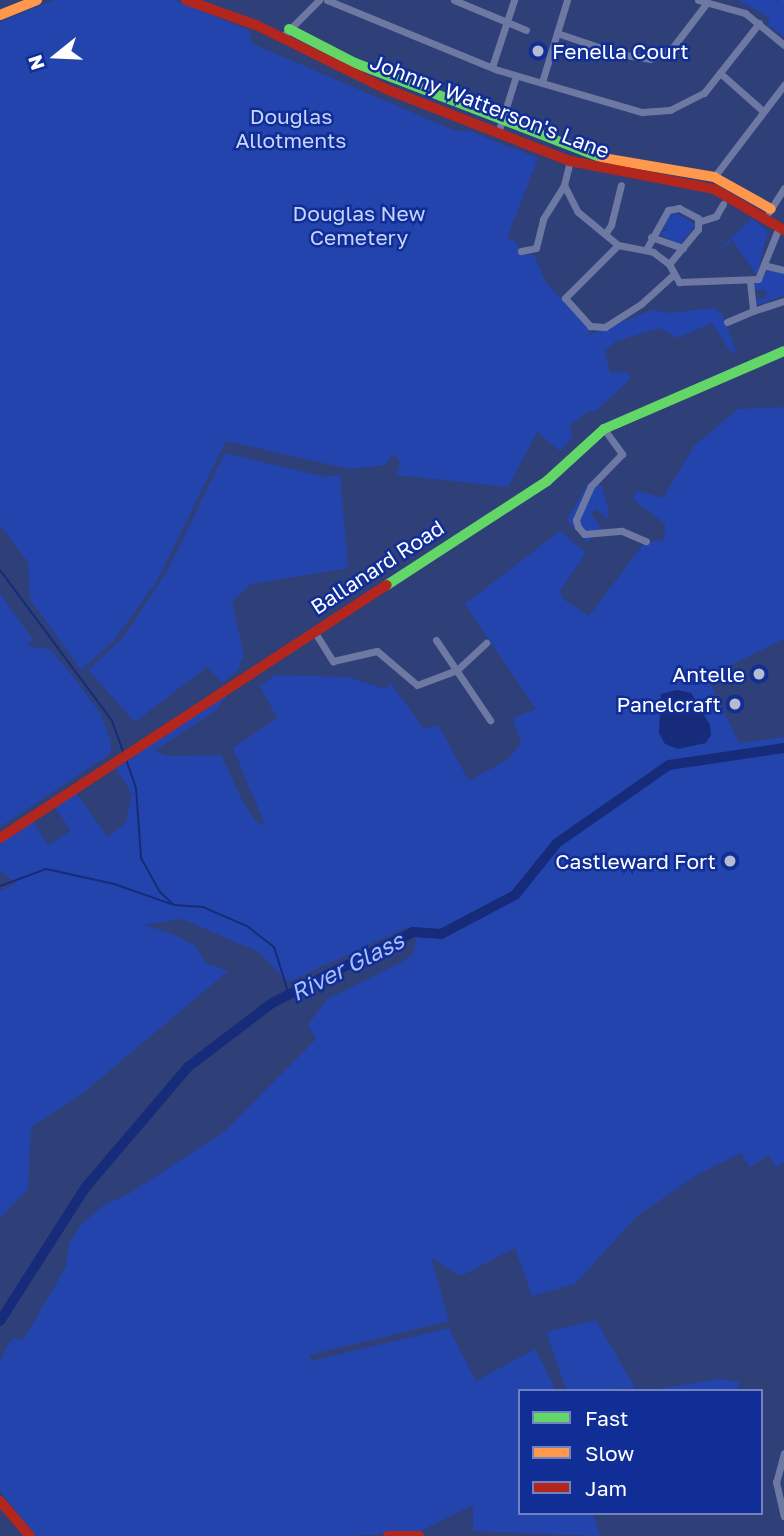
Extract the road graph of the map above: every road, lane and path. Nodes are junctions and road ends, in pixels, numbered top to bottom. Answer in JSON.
{"nodes":[{"id":1,"x":37,"y":0,"type":"edge"},
{"id":2,"x":186,"y":0,"type":"edge"},
{"id":3,"x":319,"y":0,"type":"edge"},
{"id":4,"x":327,"y":0,"type":"edge"},
{"id":5,"x":454,"y":0,"type":"edge"},
{"id":6,"x":514,"y":0,"type":"edge"},
{"id":7,"x":567,"y":0,"type":"edge"},
{"id":8,"x":698,"y":0,"type":"edge"},
{"id":9,"x":706,"y":4,"type":"junction"},
{"id":10,"x":13,"y":5,"type":"edge"},
{"id":11,"x":0,"y":15,"type":"edge"},
{"id":12,"x":507,"y":21,"type":"junction"},
{"id":13,"x":759,"y":23,"type":"junction"},
{"id":14,"x":289,"y":29,"type":"junction"},
{"id":15,"x":526,"y":30,"type":"dead end"},
{"id":16,"x":558,"y":33,"type":"junction"},
{"id":17,"x":281,"y":38,"type":"junction"},
{"id":18,"x":784,"y":44,"type":"edge"},
{"id":19,"x":492,"y":67,"type":"junction"},
{"id":20,"x":720,"y":74,"type":"junction"},
{"id":21,"x":516,"y":76,"type":"junction"},
{"id":22,"x":542,"y":82,"type":"junction"},
{"id":23,"x":784,"y":85,"type":"edge"},
{"id":24,"x":763,"y":111,"type":"junction"},
{"id":25,"x":502,"y":122,"type":"junction"},
{"id":26,"x":498,"y":133,"type":"junction"},
{"id":27,"x":570,"y":161,"type":"junction"},
{"id":28,"x":714,"y":177,"type":"junction"},
{"id":29,"x":564,"y":185,"type":"junction"},
{"id":30,"x":784,"y":188,"type":"edge"},
{"id":31,"x":618,"y":190,"type":"dead end"},
{"id":32,"x":720,"y":206,"type":"dead end"},
{"id":33,"x":771,"y":209,"type":"junction"},
{"id":34,"x":765,"y":219,"type":"junction"},
{"id":35,"x":701,"y":221,"type":"junction"},
{"id":36,"x":781,"y":229,"type":"edge"},
{"id":37,"x":605,"y":234,"type":"junction"},
{"id":38,"x":651,"y":237,"type":"junction"},
{"id":39,"x":618,"y":245,"type":"junction"},
{"id":40,"x":536,"y":248,"type":"junction"},
{"id":41,"x":646,"y":248,"type":"junction"},
{"id":42,"x":682,"y":248,"type":"junction"},
{"id":43,"x":521,"y":251,"type":"dead end"},
{"id":44,"x":539,"y":258,"type":"dead end"},
{"id":45,"x":669,"y":264,"type":"junction"},
{"id":46,"x":767,"y":265,"type":"junction"},
{"id":47,"x":784,"y":270,"type":"edge"},
{"id":48,"x":673,"y":275,"type":"junction"},
{"id":49,"x":750,"y":281,"type":"junction"},
{"id":50,"x":784,"y":301,"type":"edge"},
{"id":51,"x":753,"y":311,"type":"junction"},
{"id":52,"x":727,"y":322,"type":"dead end"},
{"id":53,"x":784,"y":351,"type":"edge"},
{"id":54,"x":604,"y":429,"type":"junction"},
{"id":55,"x":646,"y":541,"type":"dead end"},
{"id":56,"x":314,"y":631,"type":"junction"},
{"id":57,"x":436,"y":640,"type":"dead end"},
{"id":58,"x":486,"y":643,"type":"dead end"},
{"id":59,"x":457,"y":670,"type":"junction"},
{"id":60,"x":490,"y":720,"type":"dead end"},
{"id":61,"x":0,"y":838,"type":"edge"},
{"id":62,"x":784,"y":1453,"type":"edge"},
{"id":63,"x":0,"y":1501,"type":"edge"},
{"id":64,"x":784,"y":1516,"type":"edge"},
{"id":65,"x":30,"y":1536,"type":"edge"},
{"id":66,"x":388,"y":1536,"type":"edge"},
{"id":67,"x":419,"y":1536,"type":"edge"}],
"edges":[{"from":1,"to":10,"type":"main road"},
{"from":2,"to":17,"type":"main road","name":"Johnny Watterson's Lane"},
{"from":3,"to":14,"type":"street"},
{"from":4,"to":19,"type":"street"},
{"from":5,"to":12,"type":"street"},
{"from":6,"to":12,"type":"street"},
{"from":7,"to":16,"type":"street"},
{"from":8,"to":9,"type":"street"},
{"from":9,"to":13,"type":"street"},
{"from":9,"to":16,"type":"street"},
{"from":10,"to":11,"type":"main road"},
{"from":12,"to":15,"type":"street"},
{"from":12,"to":19,"type":"street"},
{"from":13,"to":18,"type":"street"},
{"from":13,"to":20,"type":"street"},
{"from":14,"to":17,"type":"street"},
{"from":14,"to":25,"type":"main road"},
{"from":16,"to":22,"type":"street"},
{"from":17,"to":26,"type":"main road","name":"Johnny Watterson's Lane"},
{"from":19,"to":21,"type":"street"},
{"from":20,"to":22,"type":"street"},
{"from":20,"to":24,"type":"street"},
{"from":21,"to":22,"type":"street"},
{"from":21,"to":25,"type":"street"},
{"from":23,"to":24,"type":"street"},
{"from":24,"to":28,"type":"street"},
{"from":25,"to":26,"type":"street"},
{"from":25,"to":28,"type":"main road"},
{"from":26,"to":27,"type":"main road","name":"Johnny Watterson's Lane"},
{"from":27,"to":29,"type":"street"},
{"from":27,"to":34,"type":"main road","name":"Johnny Watterson's Lane"},
{"from":28,"to":33,"type":"main road"},
{"from":29,"to":37,"type":"street"},
{"from":29,"to":40,"type":"street"},
{"from":30,"to":33,"type":"street"},
{"from":31,"to":37,"type":"street"},
{"from":32,"to":35,"type":"street"},
{"from":33,"to":34,"type":"street"},
{"from":34,"to":36,"type":"main road","name":"Johnny Watterson's Lane"},
{"from":35,"to":38,"type":"street"},
{"from":35,"to":42,"type":"street"},
{"from":36,"to":46,"type":"street"},
{"from":37,"to":39,"type":"street"},
{"from":38,"to":41,"type":"street"},
{"from":38,"to":42,"type":"street"},
{"from":39,"to":41,"type":"street"},
{"from":39,"to":48,"type":"street"},
{"from":40,"to":43,"type":"street"},
{"from":40,"to":44,"type":"street"},
{"from":41,"to":45,"type":"street"},
{"from":42,"to":45,"type":"street"},
{"from":45,"to":48,"type":"street"},
{"from":46,"to":47,"type":"street"},
{"from":46,"to":49,"type":"street"},
{"from":48,"to":49,"type":"street"},
{"from":49,"to":51,"type":"street"},
{"from":50,"to":51,"type":"street"},
{"from":51,"to":52,"type":"street"},
{"from":53,"to":54,"type":"main road","name":"Ballanard Road"},
{"from":54,"to":55,"type":"street"},
{"from":54,"to":56,"type":"main road","name":"Ballanard Road"},
{"from":56,"to":59,"type":"street"},
{"from":56,"to":61,"type":"main road","name":"Ballanard Road"},
{"from":57,"to":59,"type":"street"},
{"from":58,"to":59,"type":"street"},
{"from":59,"to":60,"type":"street"},
{"from":62,"to":64,"type":"street"},
{"from":63,"to":65,"type":"main road"},
{"from":66,"to":67,"type":"main road"}]}
